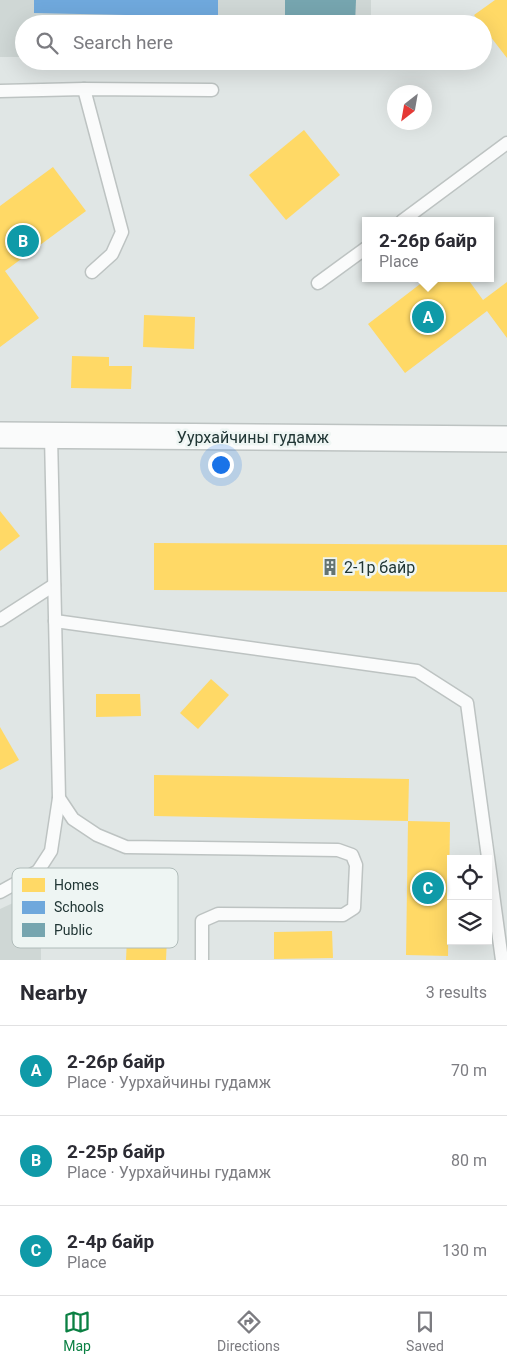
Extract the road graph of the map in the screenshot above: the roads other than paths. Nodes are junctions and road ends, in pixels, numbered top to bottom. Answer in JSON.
{"nodes":[{"id":1,"x":84,"y":89,"type":"junction"},
{"id":2,"x":212,"y":90,"type":"dead end"},
{"id":3,"x":0,"y":91,"type":"edge"},
{"id":4,"x":507,"y":143,"type":"edge"},
{"id":5,"x":407,"y":217,"type":"edge"},
{"id":6,"x":362,"y":251,"type":"edge"},
{"id":7,"x":92,"y":272,"type":"dead end"},
{"id":8,"x":318,"y":283,"type":"dead end"},
{"id":9,"x":0,"y":435,"type":"edge"},
{"id":10,"x":51,"y":436,"type":"junction"},
{"id":11,"x":507,"y":439,"type":"edge"},
{"id":12,"x":54,"y":585,"type":"junction"},
{"id":13,"x":0,"y":620,"type":"edge"},
{"id":14,"x":55,"y":621,"type":"junction"},
{"id":15,"x":58,"y":798,"type":"junction"},
{"id":16,"x":41,"y":868,"type":"edge"},
{"id":17,"x":12,"y":886,"type":"edge"},
{"id":18,"x":0,"y":892,"type":"edge"},
{"id":19,"x":202,"y":960,"type":"edge"},
{"id":20,"x":502,"y":960,"type":"edge"}],
"edges":[{"from":1,"to":2,"type":"lane"},
{"from":1,"to":3,"type":"lane"},
{"from":1,"to":7,"type":"lane"},
{"from":4,"to":5,"type":"lane"},
{"from":6,"to":8,"type":"lane"},
{"from":9,"to":10,"type":"street","name":"Уурхайчины гудамж"},
{"from":10,"to":11,"type":"street","name":"Уурхайчины гудамж"},
{"from":10,"to":12,"type":"lane"},
{"from":12,"to":13,"type":"lane"},
{"from":12,"to":14,"type":"lane"},
{"from":14,"to":15,"type":"lane"},
{"from":14,"to":20,"type":"lane"},
{"from":15,"to":16,"type":"lane"},
{"from":15,"to":19,"type":"lane"},
{"from":17,"to":18,"type":"lane"}]}
